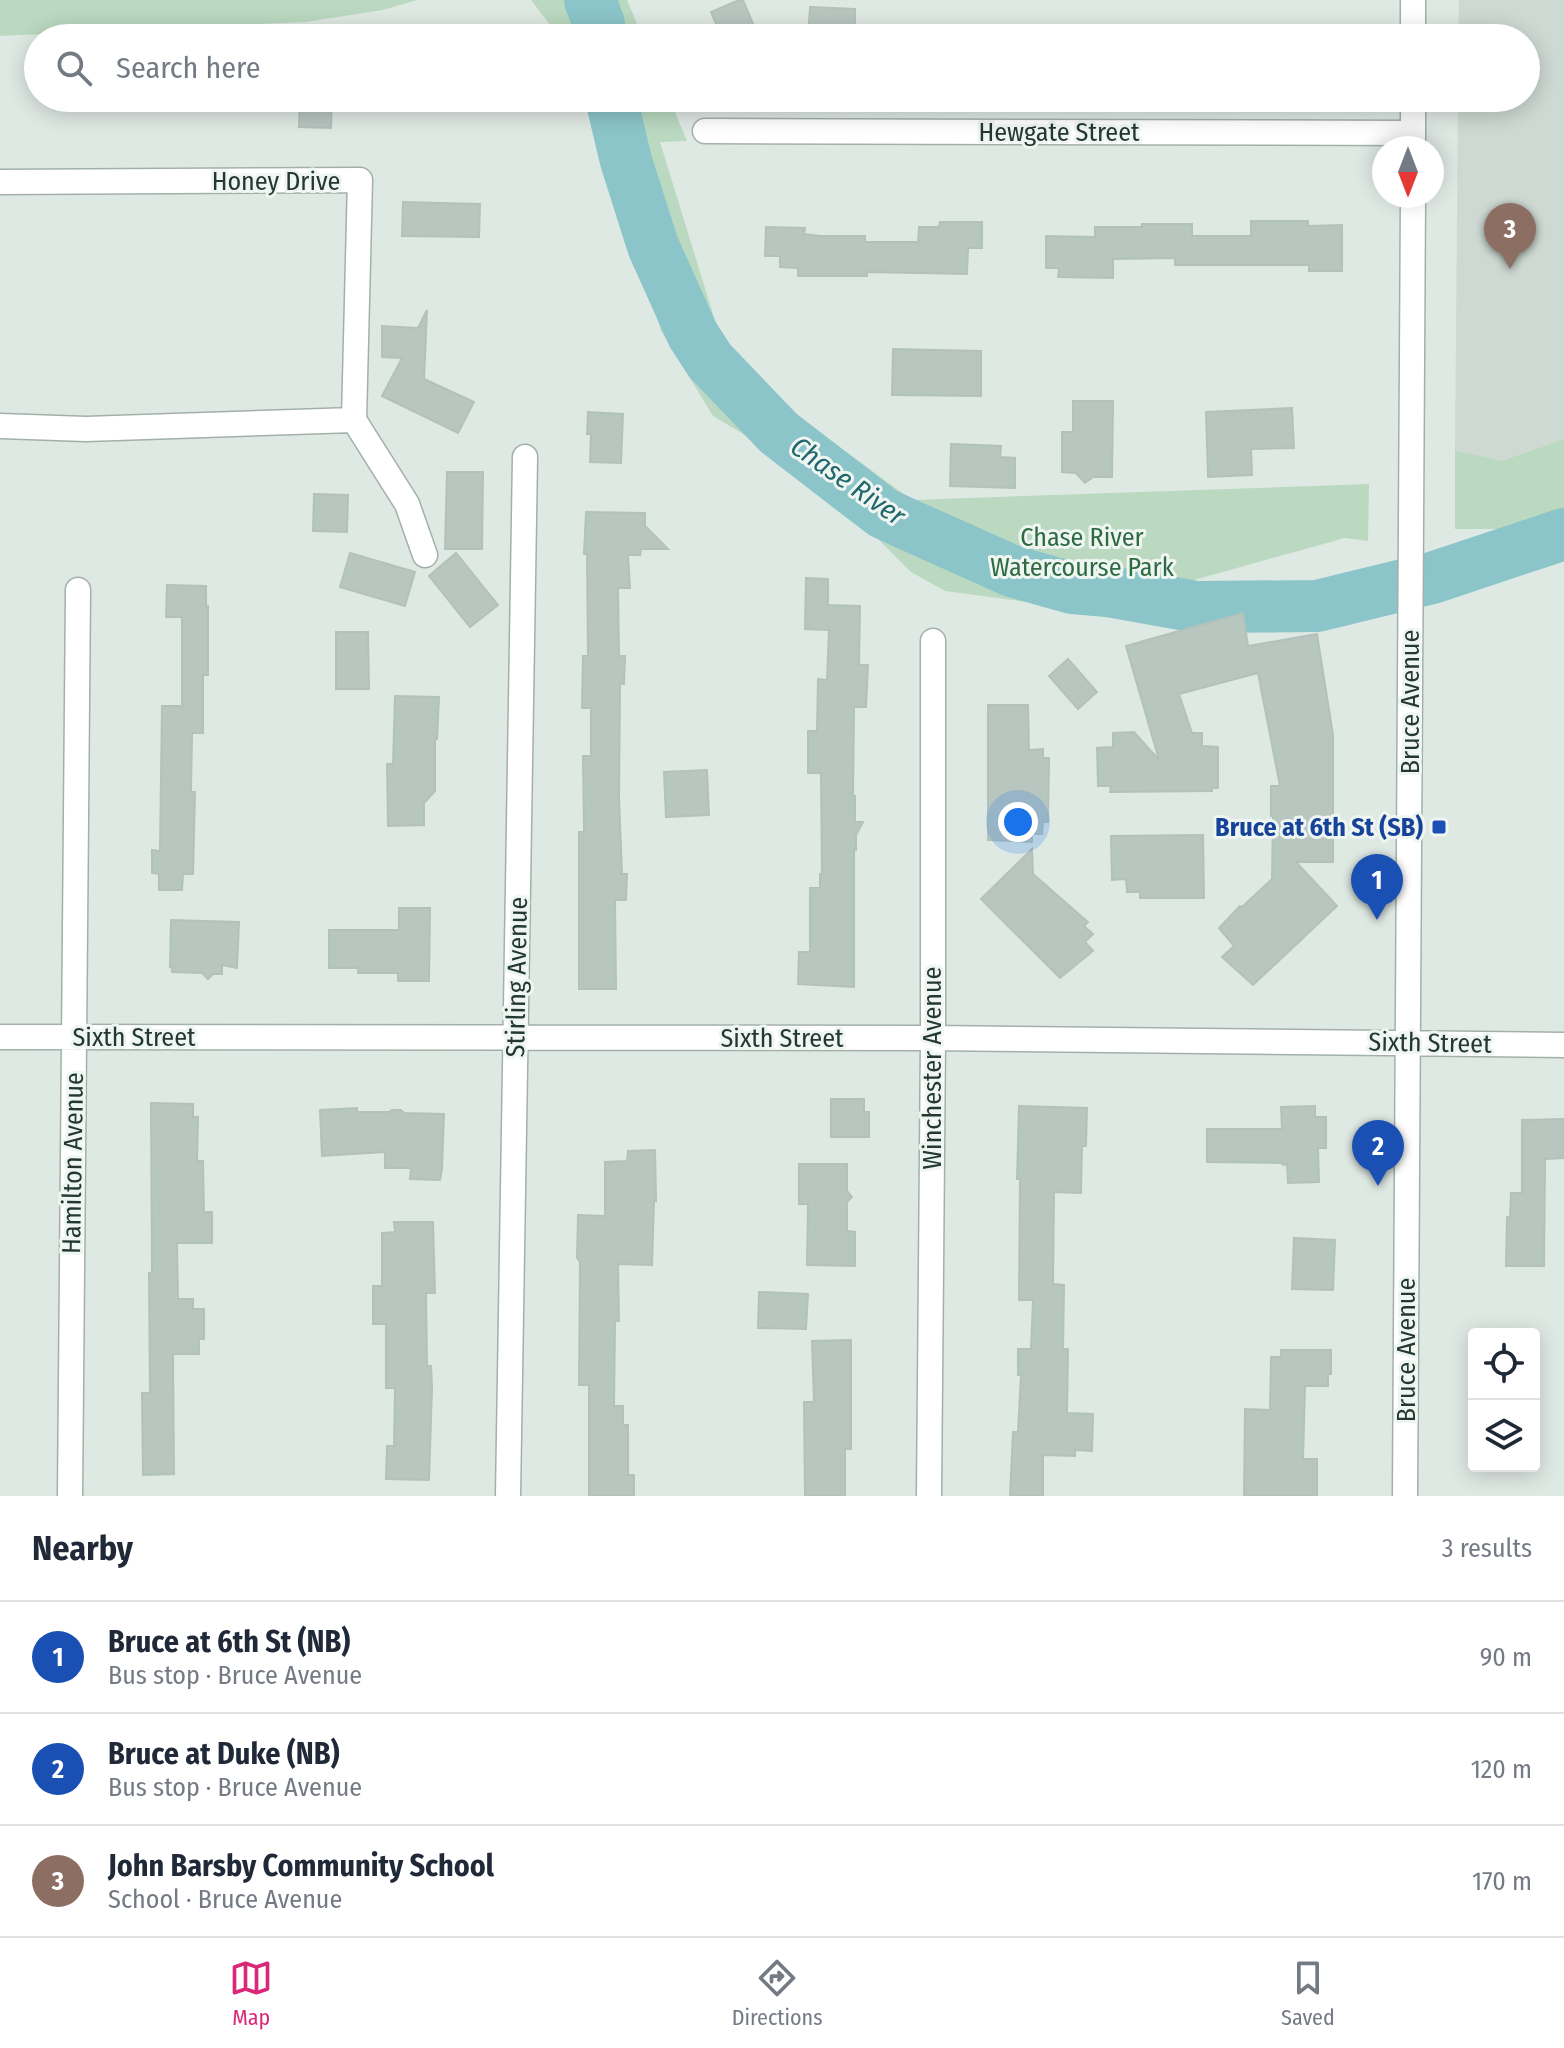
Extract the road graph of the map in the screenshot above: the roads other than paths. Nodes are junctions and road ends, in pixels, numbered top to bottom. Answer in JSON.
{"nodes":[{"id":1,"x":1413,"y":0,"type":"edge"},
{"id":2,"x":1413,"y":24,"type":"edge"},
{"id":3,"x":1413,"y":112,"type":"edge"},
{"id":4,"x":705,"y":131,"type":"dead end"},
{"id":5,"x":1413,"y":136,"type":"edge"},
{"id":6,"x":1372,"y":140,"type":"edge"},
{"id":7,"x":0,"y":182,"type":"edge"},
{"id":8,"x":1413,"y":208,"type":"edge"},
{"id":9,"x":354,"y":420,"type":"junction"},
{"id":10,"x":0,"y":426,"type":"edge"},
{"id":11,"x":525,"y":457,"type":"dead end"},
{"id":12,"x":425,"y":555,"type":"dead end"},
{"id":13,"x":78,"y":590,"type":"dead end"},
{"id":14,"x":933,"y":641,"type":"dead end"},
{"id":15,"x":0,"y":1037,"type":"edge"},
{"id":16,"x":74,"y":1037,"type":"junction"},
{"id":17,"x":516,"y":1037,"type":"junction"},
{"id":18,"x":933,"y":1038,"type":"junction"},
{"id":19,"x":1408,"y":1043,"type":"junction"},
{"id":20,"x":1564,"y":1045,"type":"edge"},
{"id":21,"x":70,"y":1496,"type":"edge"},
{"id":22,"x":508,"y":1496,"type":"edge"},
{"id":23,"x":929,"y":1496,"type":"edge"},
{"id":24,"x":1405,"y":1496,"type":"edge"}],
"edges":[{"from":1,"to":2,"type":"street"},
{"from":3,"to":5,"type":"street"},
{"from":4,"to":6,"type":"street","name":"Hewgate Street"},
{"from":7,"to":9,"type":"street","name":"Honey Drive"},
{"from":8,"to":19,"type":"street","name":"Bruce Avenue"},
{"from":9,"to":10,"type":"street"},
{"from":9,"to":12,"type":"street"},
{"from":11,"to":17,"type":"street","name":"Stirling Avenue"},
{"from":13,"to":16,"type":"street","name":"Hamilton Avenue"},
{"from":14,"to":18,"type":"street","name":"Winchester Avenue"},
{"from":15,"to":16,"type":"street","name":"Sixth Street"},
{"from":16,"to":17,"type":"street","name":"Sixth Street"},
{"from":16,"to":21,"type":"street","name":"Hamilton Avenue"},
{"from":17,"to":18,"type":"street","name":"Sixth Street"},
{"from":17,"to":22,"type":"street","name":"Stirling Avenue"},
{"from":18,"to":19,"type":"street","name":"Sixth Street"},
{"from":18,"to":23,"type":"street","name":"Winchester Avenue"},
{"from":19,"to":20,"type":"street","name":"Sixth Street"},
{"from":19,"to":24,"type":"street","name":"Bruce Avenue"}]}
